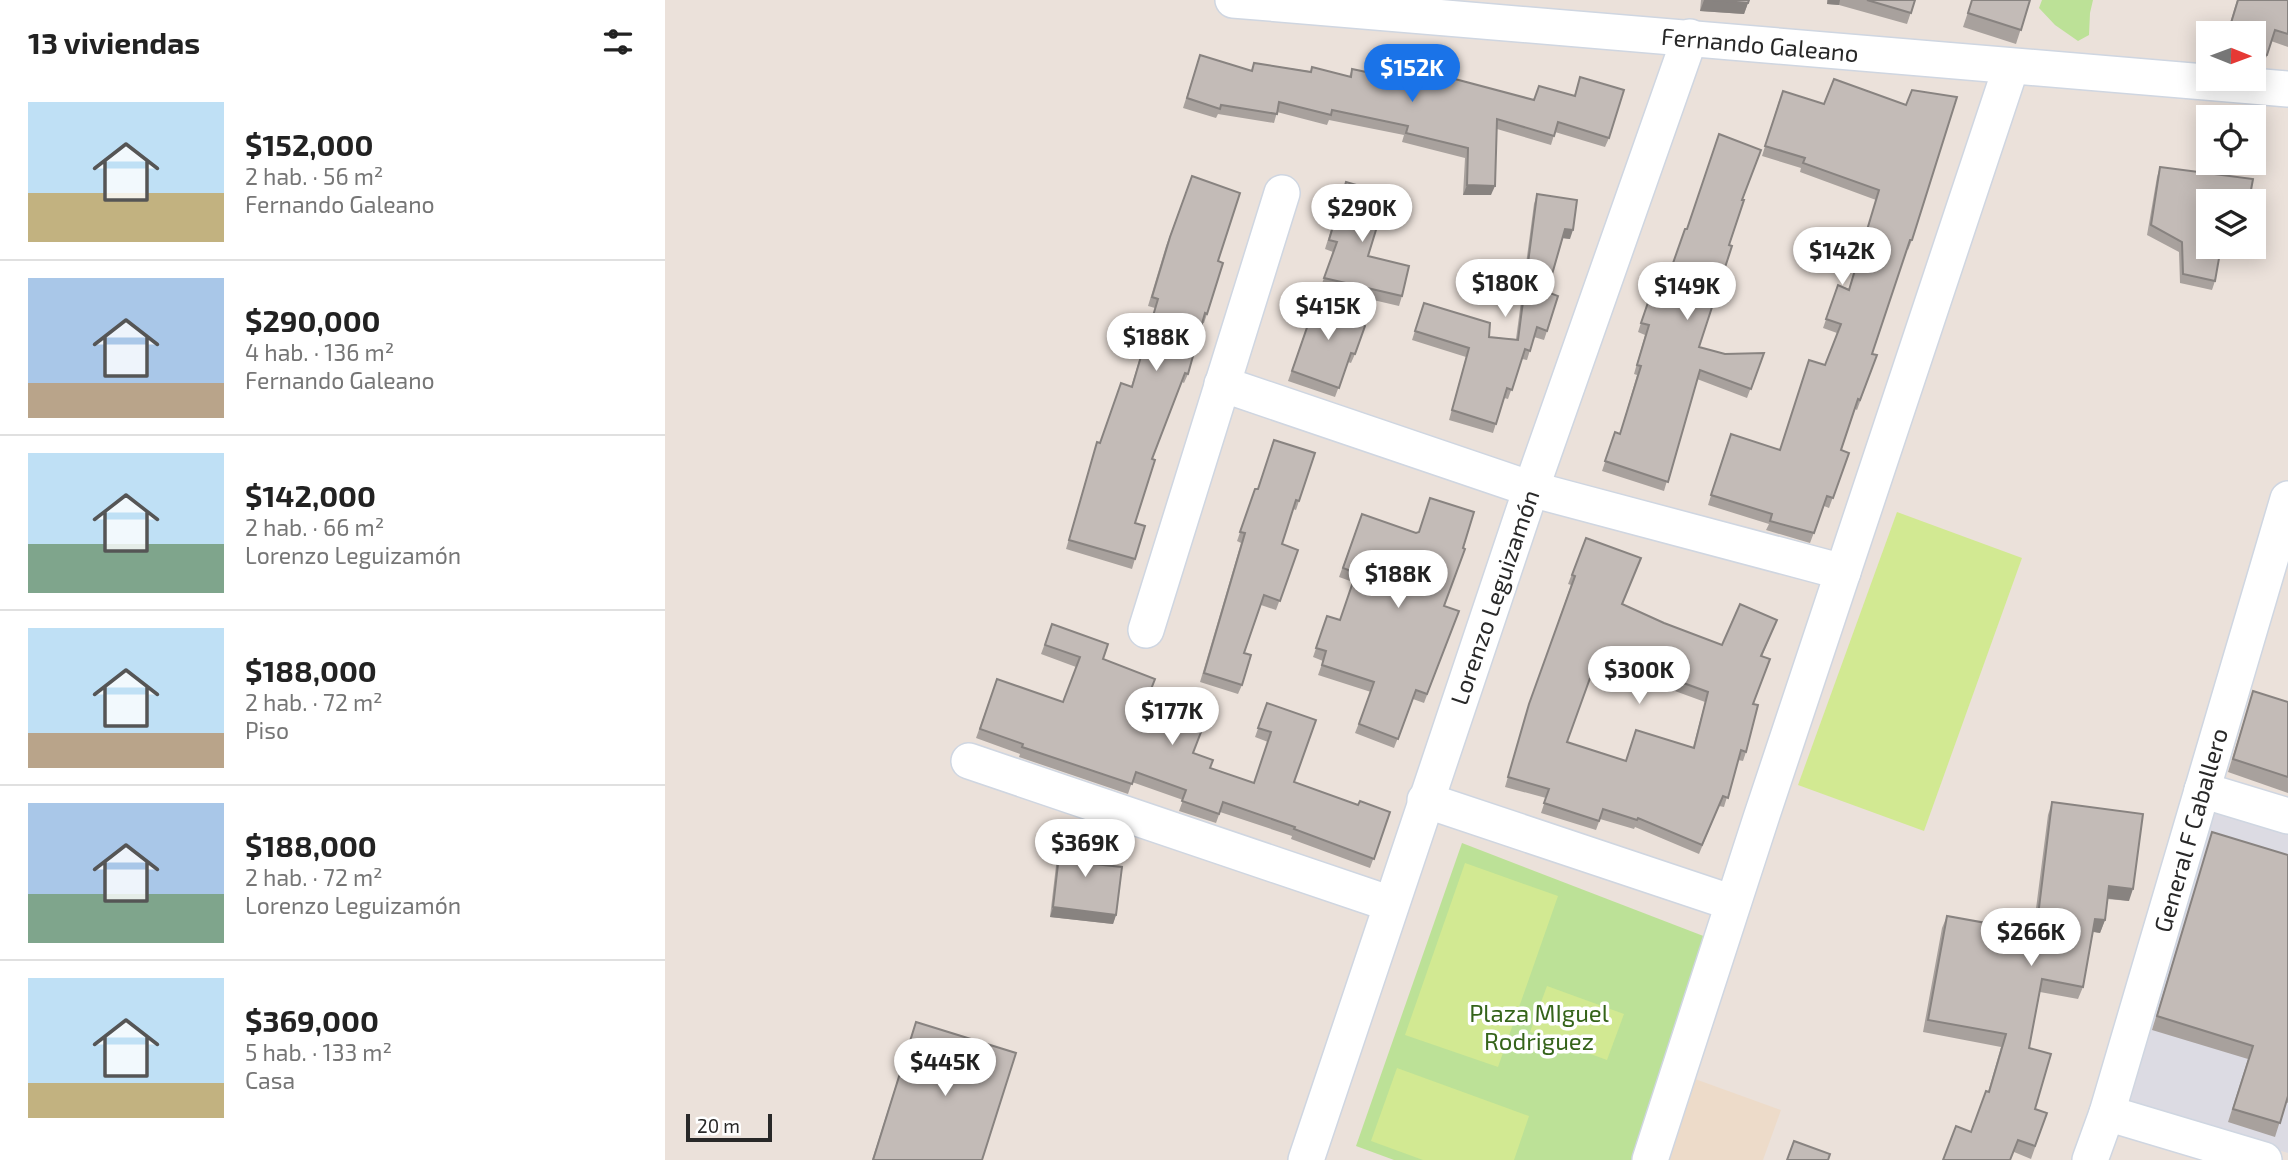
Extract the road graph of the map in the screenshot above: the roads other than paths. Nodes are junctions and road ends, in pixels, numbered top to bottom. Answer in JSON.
{"nodes":[{"id":1,"x":1233,"y":0,"type":"edge"},
{"id":2,"x":1524,"y":12,"type":"edge"},
{"id":3,"x":1690,"y":37,"type":"junction"},
{"id":4,"x":2011,"y":67,"type":"junction"},
{"id":5,"x":2288,"y":89,"type":"edge"},
{"id":6,"x":1282,"y":193,"type":"dead end"},
{"id":7,"x":1222,"y":384,"type":"junction"},
{"id":8,"x":1531,"y":489,"type":"junction"},
{"id":9,"x":2288,"y":499,"type":"edge"},
{"id":10,"x":1843,"y":572,"type":"junction"},
{"id":11,"x":1146,"y":630,"type":"dead end"},
{"id":12,"x":969,"y":761,"type":"dead end"},
{"id":13,"x":2202,"y":790,"type":"junction"},
{"id":14,"x":1425,"y":800,"type":"junction"},
{"id":15,"x":2288,"y":816,"type":"edge"},
{"id":16,"x":1734,"y":903,"type":"junction"},
{"id":17,"x":1391,"y":904,"type":"junction"},
{"id":18,"x":2107,"y":1113,"type":"junction"},
{"id":19,"x":1306,"y":1160,"type":"edge"},
{"id":20,"x":1650,"y":1160,"type":"edge"},
{"id":21,"x":2090,"y":1160,"type":"edge"},
{"id":22,"x":2264,"y":1160,"type":"edge"}],
"edges":[{"from":1,"to":2,"type":"street","name":"Fernando Galeano"},
{"from":2,"to":3,"type":"street","name":"Fernando Galeano"},
{"from":3,"to":4,"type":"street","name":"Fernando Galeano"},
{"from":3,"to":8,"type":"street","name":"Lorenzo Leguizamón"},
{"from":4,"to":5,"type":"street","name":"Fernando Galeano"},
{"from":4,"to":10,"type":"street"},
{"from":6,"to":7,"type":"street"},
{"from":7,"to":8,"type":"street"},
{"from":7,"to":11,"type":"street"},
{"from":8,"to":10,"type":"street"},
{"from":8,"to":14,"type":"street","name":"Lorenzo Leguizamón"},
{"from":9,"to":13,"type":"street","name":"General F Caballero"},
{"from":10,"to":16,"type":"street"},
{"from":12,"to":17,"type":"street"},
{"from":13,"to":15,"type":"street"},
{"from":13,"to":18,"type":"street","name":"General F Caballero"},
{"from":14,"to":16,"type":"street"},
{"from":14,"to":17,"type":"street","name":"Lorenzo Leguizamón"},
{"from":16,"to":20,"type":"street"},
{"from":17,"to":19,"type":"street","name":"Lorenzo Leguizamón"},
{"from":18,"to":21,"type":"street","name":"General F Caballero"},
{"from":18,"to":22,"type":"street"}]}
